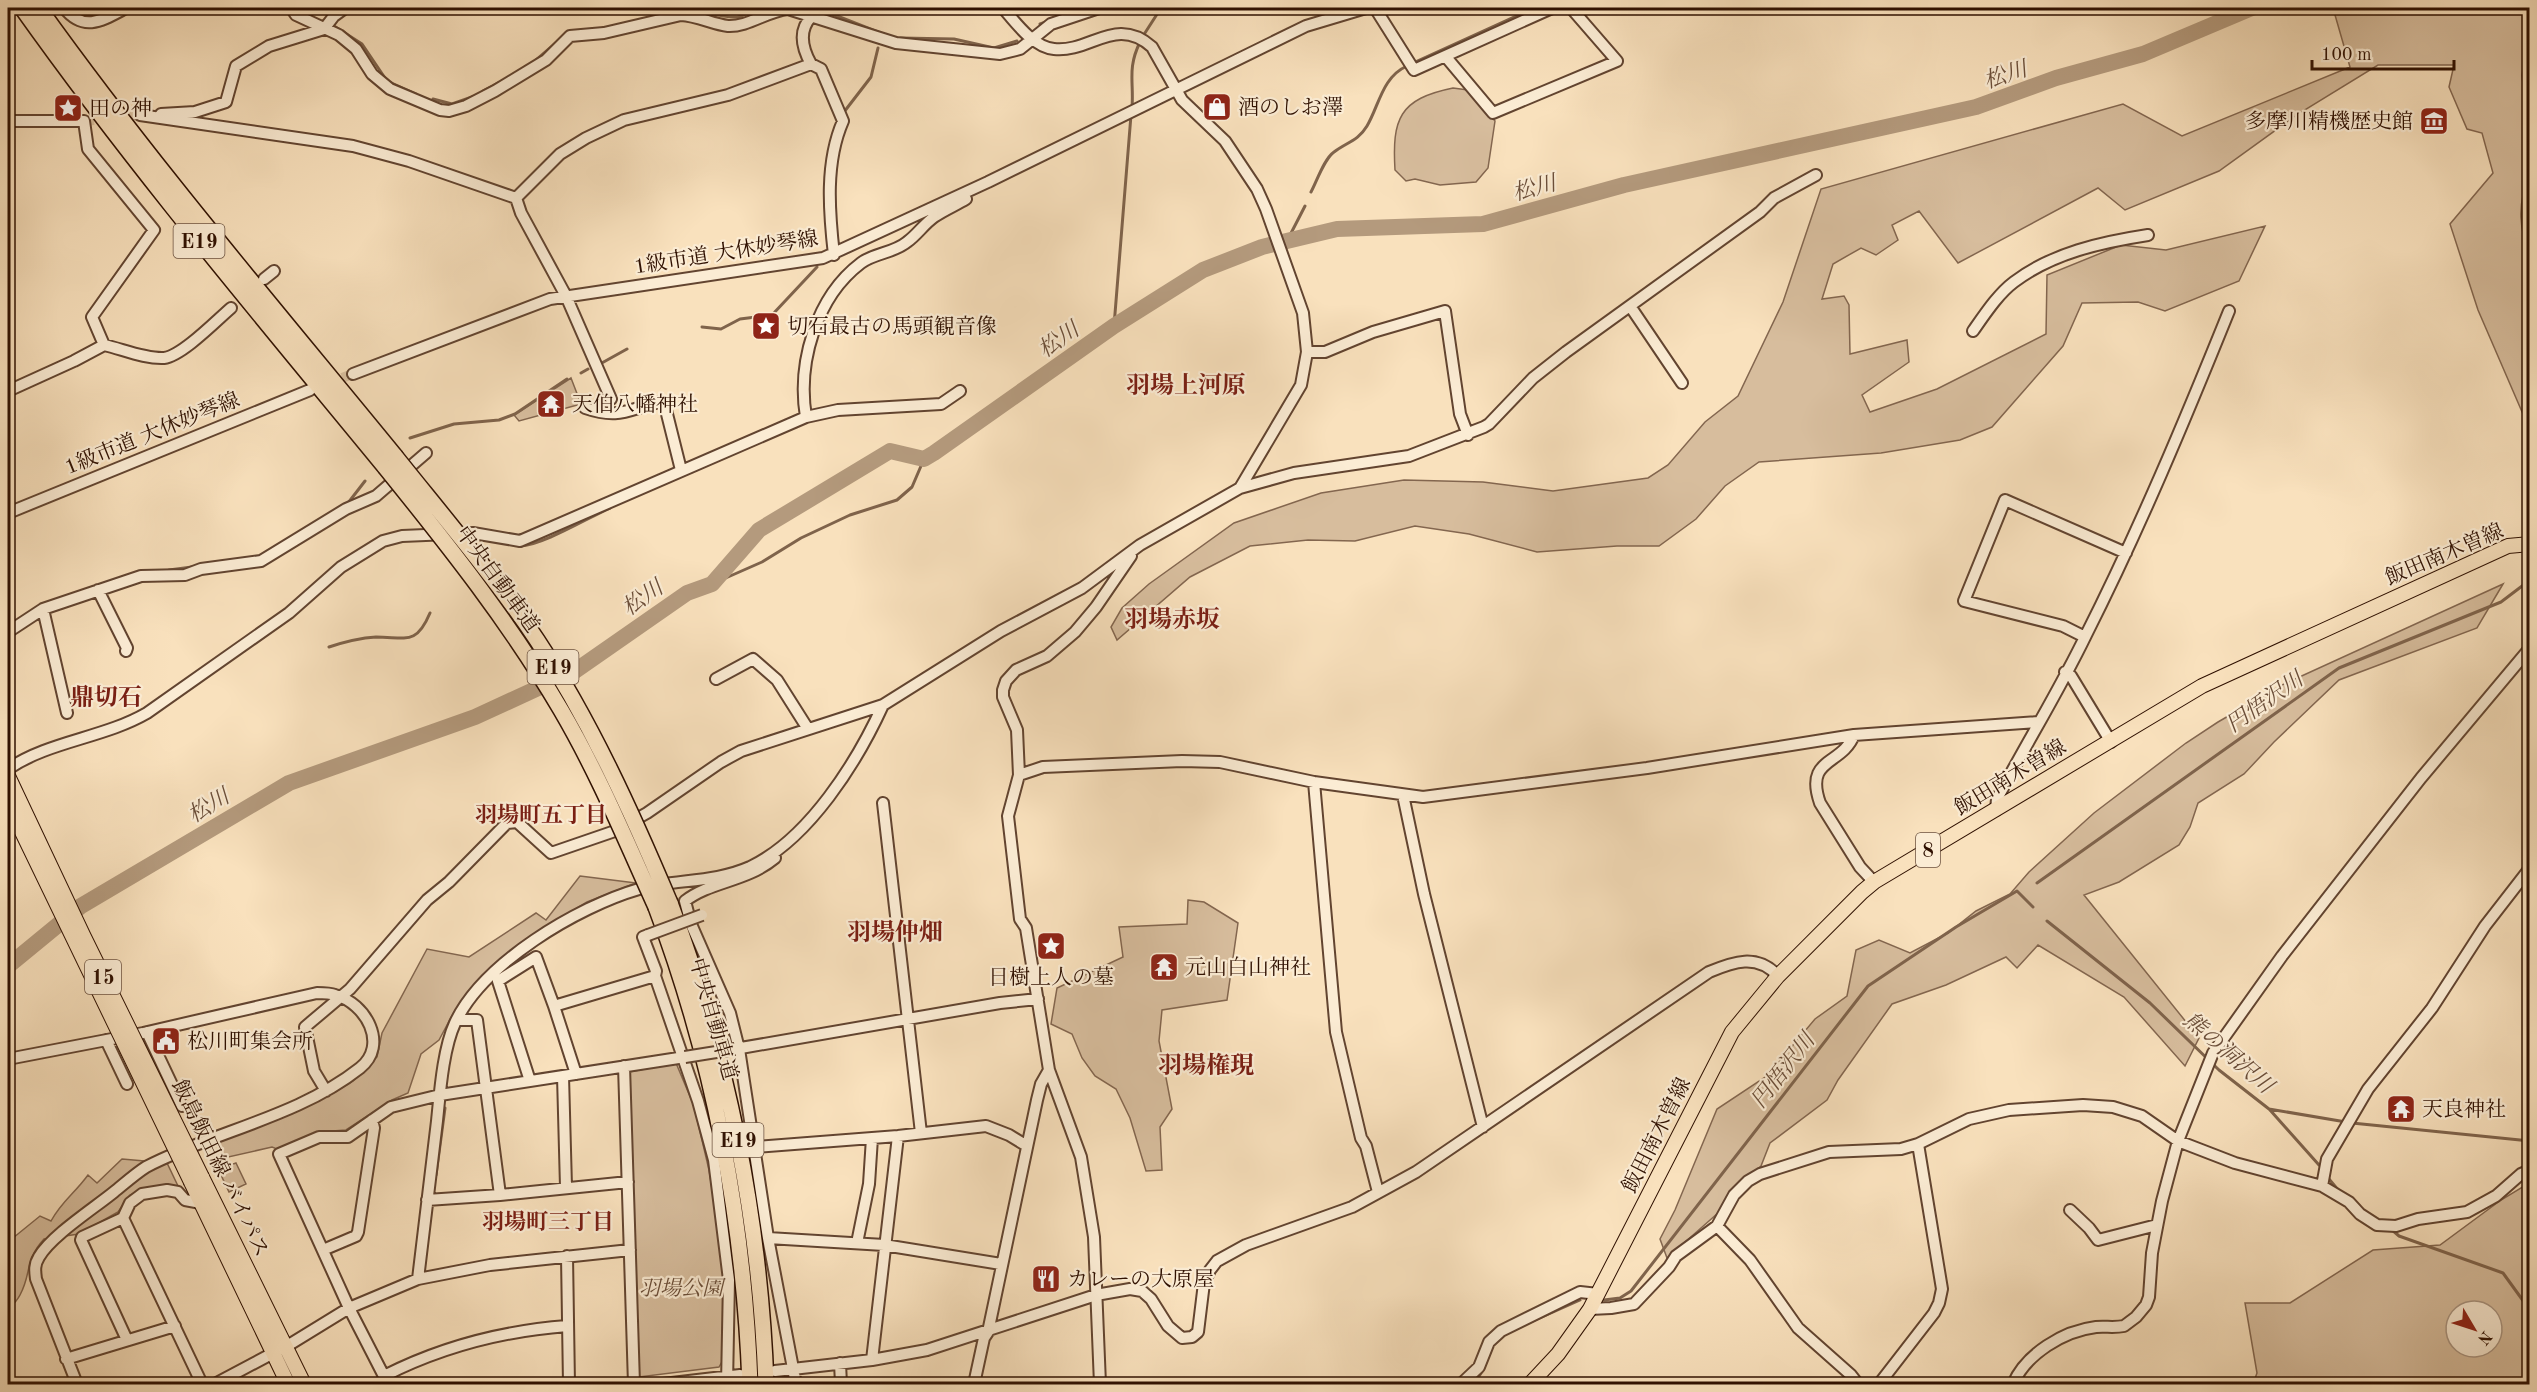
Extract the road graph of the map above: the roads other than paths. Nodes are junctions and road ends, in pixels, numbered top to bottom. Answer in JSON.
{"nodes":[{"id":1,"x":22,"y":8,"type":"edge"},
{"id":2,"x":39,"y":8,"type":"edge"},
{"id":3,"x":64,"y":8,"type":"edge"},
{"id":4,"x":126,"y":8,"type":"edge"},
{"id":5,"x":291,"y":8,"type":"edge"},
{"id":6,"x":345,"y":8,"type":"edge"},
{"id":7,"x":1003,"y":8,"type":"edge"},
{"id":8,"x":1099,"y":8,"type":"edge"},
{"id":9,"x":1366,"y":8,"type":"edge"},
{"id":10,"x":1375,"y":8,"type":"edge"},
{"id":11,"x":1552,"y":8,"type":"edge"},
{"id":12,"x":1571,"y":8,"type":"edge"},
{"id":13,"x":812,"y":16,"type":"junction"},
{"id":14,"x":324,"y":29,"type":"junction"},
{"id":15,"x":1032,"y":39,"type":"junction"},
{"id":16,"x":1446,"y":57,"type":"junction"},
{"id":17,"x":811,"y":64,"type":"junction"},
{"id":18,"x":1176,"y":89,"type":"junction"},
{"id":19,"x":8,"y":121,"type":"edge"},
{"id":20,"x":1816,"y":175,"type":"dead end"},
{"id":21,"x":988,"y":182,"type":"junction"},
{"id":22,"x":516,"y":198,"type":"junction"},
{"id":23,"x":2148,"y":235,"type":"dead end"},
{"id":24,"x":834,"y":255,"type":"junction"},
{"id":25,"x":274,"y":271,"type":"dead end"},
{"id":26,"x":264,"y":279,"type":"dead end"},
{"id":27,"x":566,"y":296,"type":"junction"},
{"id":28,"x":1630,"y":306,"type":"junction"},
{"id":29,"x":231,"y":308,"type":"dead end"},
{"id":30,"x":2229,"y":311,"type":"dead end"},
{"id":31,"x":1973,"y":331,"type":"dead end"},
{"id":32,"x":104,"y":345,"type":"junction"},
{"id":33,"x":1307,"y":352,"type":"junction"},
{"id":34,"x":353,"y":374,"type":"tunnel mouth"},
{"id":35,"x":1682,"y":383,"type":"dead end"},
{"id":36,"x":310,"y":390,"type":"dead end"},
{"id":37,"x":8,"y":391,"type":"edge"},
{"id":38,"x":960,"y":391,"type":"dead end"},
{"id":39,"x":611,"y":399,"type":"dead end"},
{"id":40,"x":585,"y":408,"type":"dead end"},
{"id":41,"x":806,"y":417,"type":"junction"},
{"id":42,"x":1468,"y":435,"type":"junction"},
{"id":43,"x":426,"y":453,"type":"dead end"},
{"id":44,"x":390,"y":461,"type":"junction"},
{"id":45,"x":681,"y":470,"type":"junction"},
{"id":46,"x":1240,"y":488,"type":"junction"},
{"id":47,"x":8,"y":513,"type":"edge"},
{"id":48,"x":2529,"y":544,"type":"edge"},
{"id":49,"x":1134,"y":550,"type":"junction"},
{"id":50,"x":2126,"y":553,"type":"junction"},
{"id":51,"x":98,"y":591,"type":"junction"},
{"id":52,"x":43,"y":609,"type":"junction"},
{"id":53,"x":8,"y":632,"type":"edge"},
{"id":54,"x":2085,"y":637,"type":"junction"},
{"id":55,"x":2529,"y":648,"type":"edge"},
{"id":56,"x":126,"y":651,"type":"dead end"},
{"id":57,"x":2065,"y":672,"type":"junction"},
{"id":58,"x":716,"y":679,"type":"dead end"},
{"id":59,"x":883,"y":705,"type":"junction"},
{"id":60,"x":67,"y":713,"type":"dead end"},
{"id":61,"x":2038,"y":722,"type":"junction"},
{"id":62,"x":808,"y":729,"type":"junction"},
{"id":63,"x":1854,"y":735,"type":"junction"},
{"id":64,"x":2111,"y":742,"type":"junction"},
{"id":65,"x":10,"y":764,"type":"edge"},
{"id":66,"x":1019,"y":775,"type":"junction"},
{"id":67,"x":8,"y":776,"type":"edge"},
{"id":68,"x":1314,"y":782,"type":"junction"},
{"id":69,"x":1403,"y":795,"type":"junction"},
{"id":70,"x":8,"y":803,"type":"edge"},
{"id":71,"x":883,"y":804,"type":"dead end"},
{"id":72,"x":1996,"y":810,"type":"junction"},
{"id":73,"x":788,"y":841,"type":"junction"},
{"id":74,"x":2529,"y":868,"type":"edge"},
{"id":75,"x":1874,"y":882,"type":"junction"},
{"id":76,"x":663,"y":905,"type":"junction"},
{"id":77,"x":702,"y":915,"type":"dead end"},
{"id":78,"x":655,"y":976,"type":"junction"},
{"id":79,"x":1778,"y":976,"type":"junction"},
{"id":80,"x":340,"y":997,"type":"junction"},
{"id":81,"x":1038,"y":999,"type":"junction"},
{"id":82,"x":554,"y":1006,"type":"junction"},
{"id":83,"x":457,"y":1020,"type":"junction"},
{"id":84,"x":907,"y":1021,"type":"junction"},
{"id":85,"x":147,"y":1032,"type":"junction"},
{"id":86,"x":105,"y":1040,"type":"junction"},
{"id":87,"x":737,"y":1049,"type":"junction"},
{"id":88,"x":683,"y":1058,"type":"junction"},
{"id":89,"x":8,"y":1059,"type":"edge"},
{"id":90,"x":624,"y":1066,"type":"junction"},
{"id":91,"x":1049,"y":1070,"type":"junction"},
{"id":92,"x":576,"y":1074,"type":"junction"},
{"id":93,"x":563,"y":1076,"type":"junction"},
{"id":94,"x":530,"y":1081,"type":"junction"},
{"id":95,"x":127,"y":1084,"type":"dead end"},
{"id":96,"x":486,"y":1088,"type":"junction"},
{"id":97,"x":326,"y":1091,"type":"junction"},
{"id":98,"x":440,"y":1095,"type":"junction"},
{"id":99,"x":183,"y":1106,"type":"dead end"},
{"id":100,"x":372,"y":1120,"type":"junction"},
{"id":101,"x":1483,"y":1127,"type":"junction"},
{"id":102,"x":921,"y":1133,"type":"junction"},
{"id":103,"x":898,"y":1136,"type":"junction"},
{"id":104,"x":872,"y":1138,"type":"junction"},
{"id":105,"x":2178,"y":1141,"type":"junction"},
{"id":106,"x":1918,"y":1144,"type":"junction"},
{"id":107,"x":1027,"y":1146,"type":"junction"},
{"id":108,"x":754,"y":1147,"type":"junction"},
{"id":109,"x":2529,"y":1170,"type":"edge"},
{"id":110,"x":196,"y":1180,"type":"junction"},
{"id":111,"x":628,"y":1182,"type":"junction"},
{"id":112,"x":2322,"y":1186,"type":"junction"},
{"id":113,"x":566,"y":1187,"type":"junction"},
{"id":114,"x":1378,"y":1192,"type":"junction"},
{"id":115,"x":500,"y":1195,"type":"junction"},
{"id":116,"x":428,"y":1200,"type":"junction"},
{"id":117,"x":201,"y":1203,"type":"junction"},
{"id":118,"x":2070,"y":1210,"type":"dead end"},
{"id":119,"x":123,"y":1218,"type":"junction"},
{"id":120,"x":2157,"y":1225,"type":"junction"},
{"id":121,"x":1717,"y":1226,"type":"junction"},
{"id":122,"x":768,"y":1238,"type":"junction"},
{"id":123,"x":857,"y":1244,"type":"junction"},
{"id":124,"x":884,"y":1245,"type":"junction"},
{"id":125,"x":323,"y":1250,"type":"junction"},
{"id":126,"x":630,"y":1250,"type":"junction"},
{"id":127,"x":567,"y":1256,"type":"junction"},
{"id":128,"x":1001,"y":1264,"type":"junction"},
{"id":129,"x":418,"y":1279,"type":"junction"},
{"id":130,"x":1598,"y":1294,"type":"junction"},
{"id":131,"x":1096,"y":1295,"type":"junction"},
{"id":132,"x":349,"y":1308,"type":"junction"},
{"id":133,"x":1590,"y":1309,"type":"junction"},
{"id":134,"x":175,"y":1326,"type":"junction"},
{"id":135,"x":567,"y":1326,"type":"junction"},
{"id":136,"x":988,"y":1332,"type":"junction"},
{"id":137,"x":127,"y":1340,"type":"junction"},
{"id":138,"x":280,"y":1349,"type":"junction"},
{"id":139,"x":66,"y":1359,"type":"junction"},
{"id":140,"x":872,"y":1360,"type":"junction"},
{"id":141,"x":840,"y":1363,"type":"junction"},
{"id":142,"x":792,"y":1368,"type":"junction"},
{"id":143,"x":775,"y":1371,"type":"dead end"},
{"id":144,"x":386,"y":1380,"type":"edge"},
{"id":145,"x":737,"y":1380,"type":"edge"},
{"id":146,"x":77,"y":1384,"type":"edge"},
{"id":147,"x":202,"y":1384,"type":"edge"},
{"id":148,"x":216,"y":1384,"type":"edge"},
{"id":149,"x":288,"y":1384,"type":"edge"},
{"id":150,"x":304,"y":1384,"type":"edge"},
{"id":151,"x":569,"y":1384,"type":"edge"},
{"id":152,"x":634,"y":1384,"type":"edge"},
{"id":153,"x":663,"y":1384,"type":"edge"},
{"id":154,"x":766,"y":1384,"type":"edge"},
{"id":155,"x":796,"y":1384,"type":"edge"},
{"id":156,"x":841,"y":1384,"type":"edge"},
{"id":157,"x":974,"y":1384,"type":"edge"},
{"id":158,"x":1100,"y":1384,"type":"edge"},
{"id":159,"x":1461,"y":1384,"type":"edge"},
{"id":160,"x":1530,"y":1384,"type":"edge"},
{"id":161,"x":1858,"y":1384,"type":"edge"},
{"id":162,"x":1879,"y":1384,"type":"edge"},
{"id":163,"x":2013,"y":1384,"type":"edge"}],
"edges":[{"from":1,"to":44,"type":"highway","name":"中央自動車道","number":"E19"},
{"from":2,"to":44,"type":"highway","name":"中央自動車道","number":"E19"},
{"from":3,"to":4,"type":"street"},
{"from":5,"to":14,"type":"street"},
{"from":6,"to":14,"type":"street"},
{"from":7,"to":15,"type":"street"},
{"from":8,"to":15,"type":"street"},
{"from":9,"to":18,"type":"street"},
{"from":10,"to":16,"type":"street"},
{"from":11,"to":16,"type":"street"},
{"from":12,"to":16,"type":"street"},
{"from":13,"to":14,"type":"street"},
{"from":13,"to":15,"type":"street"},
{"from":13,"to":17,"type":"street"},
{"from":14,"to":22,"type":"street"},
{"from":15,"to":18,"type":"street"},
{"from":17,"to":22,"type":"street"},
{"from":17,"to":24,"type":"street"},
{"from":18,"to":21,"type":"street","name":"1級市道 大休妙琴線"},
{"from":18,"to":33,"type":"street"},
{"from":19,"to":32,"type":"street"},
{"from":20,"to":28,"type":"street"},
{"from":21,"to":24,"type":"street","name":"1級市道 大休妙琴線"},
{"from":21,"to":41,"type":"street"},
{"from":22,"to":27,"type":"street"},
{"from":23,"to":31,"type":"street"},
{"from":24,"to":27,"type":"street","name":"1級市道 大休妙琴線"},
{"from":25,"to":26,"type":"street"},
{"from":27,"to":34,"type":"street","name":"1級市道 大休妙琴線"},
{"from":27,"to":39,"type":"street"},
{"from":28,"to":35,"type":"street"},
{"from":28,"to":42,"type":"street"},
{"from":29,"to":32,"type":"street"},
{"from":30,"to":50,"type":"street"},
{"from":32,"to":37,"type":"street"},
{"from":33,"to":42,"type":"street"},
{"from":33,"to":46,"type":"street"},
{"from":36,"to":47,"type":"street","name":"1級市道 大休妙琴線"},
{"from":38,"to":41,"type":"street"},
{"from":40,"to":45,"type":"street"},
{"from":41,"to":45,"type":"street"},
{"from":42,"to":46,"type":"street"},
{"from":43,"to":51,"type":"street"},
{"from":44,"to":76,"type":"highway","name":"中央自動車道","number":"E19","bridge":true},
{"from":45,"to":65,"type":"street"},
{"from":46,"to":49,"type":"street"},
{"from":48,"to":64,"type":"main road","name":"飯田南木曽線","number":"8"},
{"from":49,"to":59,"type":"street"},
{"from":49,"to":66,"type":"street"},
{"from":50,"to":54,"type":"street"},
{"from":50,"to":54,"type":"street"},
{"from":51,"to":52,"type":"street"},
{"from":51,"to":56,"type":"street"},
{"from":52,"to":53,"type":"street"},
{"from":52,"to":60,"type":"street"},
{"from":54,"to":57,"type":"street"},
{"from":55,"to":105,"type":"street"},
{"from":57,"to":61,"type":"street"},
{"from":57,"to":64,"type":"street"},
{"from":58,"to":62,"type":"street"},
{"from":59,"to":62,"type":"street"},
{"from":59,"to":73,"type":"street"},
{"from":61,"to":63,"type":"street"},
{"from":61,"to":72,"type":"street"},
{"from":62,"to":80,"type":"street"},
{"from":63,"to":69,"type":"street"},
{"from":63,"to":75,"type":"street"},
{"from":64,"to":72,"type":"main road","name":"飯田南木曽線","number":"8"},
{"from":66,"to":68,"type":"street"},
{"from":66,"to":81,"type":"street"},
{"from":67,"to":110,"type":"main road","name":"飯島飯田線 バイパス","number":"15","bridge":true},
{"from":68,"to":69,"type":"street"},
{"from":68,"to":114,"type":"street"},
{"from":69,"to":101,"type":"street"},
{"from":70,"to":110,"type":"main road","name":"飯島飯田線 バイパス","number":"15","bridge":true},
{"from":71,"to":84,"type":"street"},
{"from":72,"to":75,"type":"main road","name":"飯田南木曽線","number":"8"},
{"from":73,"to":83,"type":"street"},
{"from":73,"to":87,"type":"street"},
{"from":74,"to":112,"type":"street"},
{"from":75,"to":79,"type":"main road","name":"飯田南木曽線","number":"8"},
{"from":76,"to":145,"type":"highway","name":"中央自動車道","number":"E19"},
{"from":76,"to":154,"type":"highway","name":"中央自動車道","number":"E19"},
{"from":77,"to":78,"type":"street","bridge":true},
{"from":78,"to":82,"type":"street"},
{"from":78,"to":88,"type":"street"},
{"from":79,"to":101,"type":"street"},
{"from":79,"to":130,"type":"main road","name":"飯田南木曽線","number":"8"},
{"from":80,"to":85,"type":"street"},
{"from":80,"to":97,"type":"street"},
{"from":80,"to":97,"type":"street"},
{"from":81,"to":84,"type":"street"},
{"from":81,"to":91,"type":"street"},
{"from":82,"to":92,"type":"street"},
{"from":82,"to":94,"type":"street"},
{"from":83,"to":96,"type":"street"},
{"from":83,"to":98,"type":"street"},
{"from":84,"to":87,"type":"street"},
{"from":84,"to":102,"type":"street"},
{"from":85,"to":86,"type":"street"},
{"from":85,"to":99,"type":"street"},
{"from":86,"to":89,"type":"street"},
{"from":86,"to":95,"type":"street"},
{"from":87,"to":88,"type":"street","bridge":true},
{"from":87,"to":108,"type":"street"},
{"from":88,"to":90,"type":"street"},
{"from":88,"to":145,"type":"street"},
{"from":90,"to":92,"type":"street"},
{"from":90,"to":111,"type":"street"},
{"from":91,"to":107,"type":"street"},
{"from":91,"to":131,"type":"street"},
{"from":92,"to":93,"type":"street"},
{"from":93,"to":94,"type":"street"},
{"from":93,"to":113,"type":"street"},
{"from":94,"to":96,"type":"street"},
{"from":96,"to":98,"type":"street"},
{"from":96,"to":115,"type":"street"},
{"from":97,"to":139,"type":"street"},
{"from":98,"to":100,"type":"street"},
{"from":98,"to":116,"type":"street"},
{"from":100,"to":125,"type":"street"},
{"from":100,"to":125,"type":"street"},
{"from":101,"to":114,"type":"street"},
{"from":102,"to":103,"type":"street"},
{"from":102,"to":107,"type":"street"},
{"from":103,"to":104,"type":"street"},
{"from":103,"to":124,"type":"street"},
{"from":104,"to":108,"type":"street"},
{"from":104,"to":123,"type":"street"},
{"from":105,"to":106,"type":"street"},
{"from":105,"to":112,"type":"street"},
{"from":105,"to":120,"type":"street"},
{"from":106,"to":121,"type":"street"},
{"from":106,"to":162,"type":"street"},
{"from":107,"to":128,"type":"street"},
{"from":108,"to":122,"type":"street"},
{"from":109,"to":112,"type":"street"},
{"from":110,"to":117,"type":"main road","name":"飯島飯田線 バイパス","number":"15"},
{"from":110,"to":138,"type":"main road","name":"飯島飯田線 バイパス","number":"15"},
{"from":111,"to":113,"type":"street"},
{"from":111,"to":126,"type":"street"},
{"from":113,"to":115,"type":"street"},
{"from":114,"to":131,"type":"street"},
{"from":115,"to":116,"type":"street"},
{"from":116,"to":129,"type":"street"},
{"from":117,"to":119,"type":"street"},
{"from":117,"to":138,"type":"main road","name":"飯島飯田線 バイパス","number":"15"},
{"from":118,"to":120,"type":"street"},
{"from":119,"to":134,"type":"street"},
{"from":119,"to":137,"type":"street"},
{"from":120,"to":163,"type":"street"},
{"from":121,"to":133,"type":"street"},
{"from":121,"to":161,"type":"street"},
{"from":122,"to":123,"type":"street"},
{"from":122,"to":142,"type":"street"},
{"from":123,"to":124,"type":"street"},
{"from":124,"to":128,"type":"street"},
{"from":124,"to":140,"type":"street"},
{"from":125,"to":132,"type":"street"},
{"from":126,"to":127,"type":"street"},
{"from":126,"to":152,"type":"street"},
{"from":127,"to":129,"type":"street"},
{"from":127,"to":135,"type":"street"},
{"from":128,"to":136,"type":"street"},
{"from":129,"to":132,"type":"street"},
{"from":130,"to":133,"type":"main road","name":"飯田南木曽線","number":"8"},
{"from":130,"to":159,"type":"street"},
{"from":131,"to":136,"type":"street"},
{"from":131,"to":158,"type":"street"},
{"from":132,"to":138,"type":"street"},
{"from":132,"to":144,"type":"street"},
{"from":133,"to":160,"type":"main road","name":"飯田南木曽線","number":"8"},
{"from":134,"to":137,"type":"street"},
{"from":134,"to":147,"type":"street"},
{"from":135,"to":144,"type":"street"},
{"from":135,"to":151,"type":"street"},
{"from":136,"to":140,"type":"street"},
{"from":136,"to":157,"type":"street"},
{"from":137,"to":139,"type":"street"},
{"from":138,"to":148,"type":"street"},
{"from":138,"to":149,"type":"main road","name":"飯島飯田線 バイパス","number":"15"},
{"from":138,"to":150,"type":"main road","name":"飯島飯田線 バイパス","number":"15"},
{"from":139,"to":146,"type":"street"},
{"from":140,"to":141,"type":"street"},
{"from":141,"to":142,"type":"street"},
{"from":141,"to":156,"type":"street"},
{"from":142,"to":143,"type":"street"},
{"from":142,"to":155,"type":"street"},
{"from":145,"to":153,"type":"street"}]}
